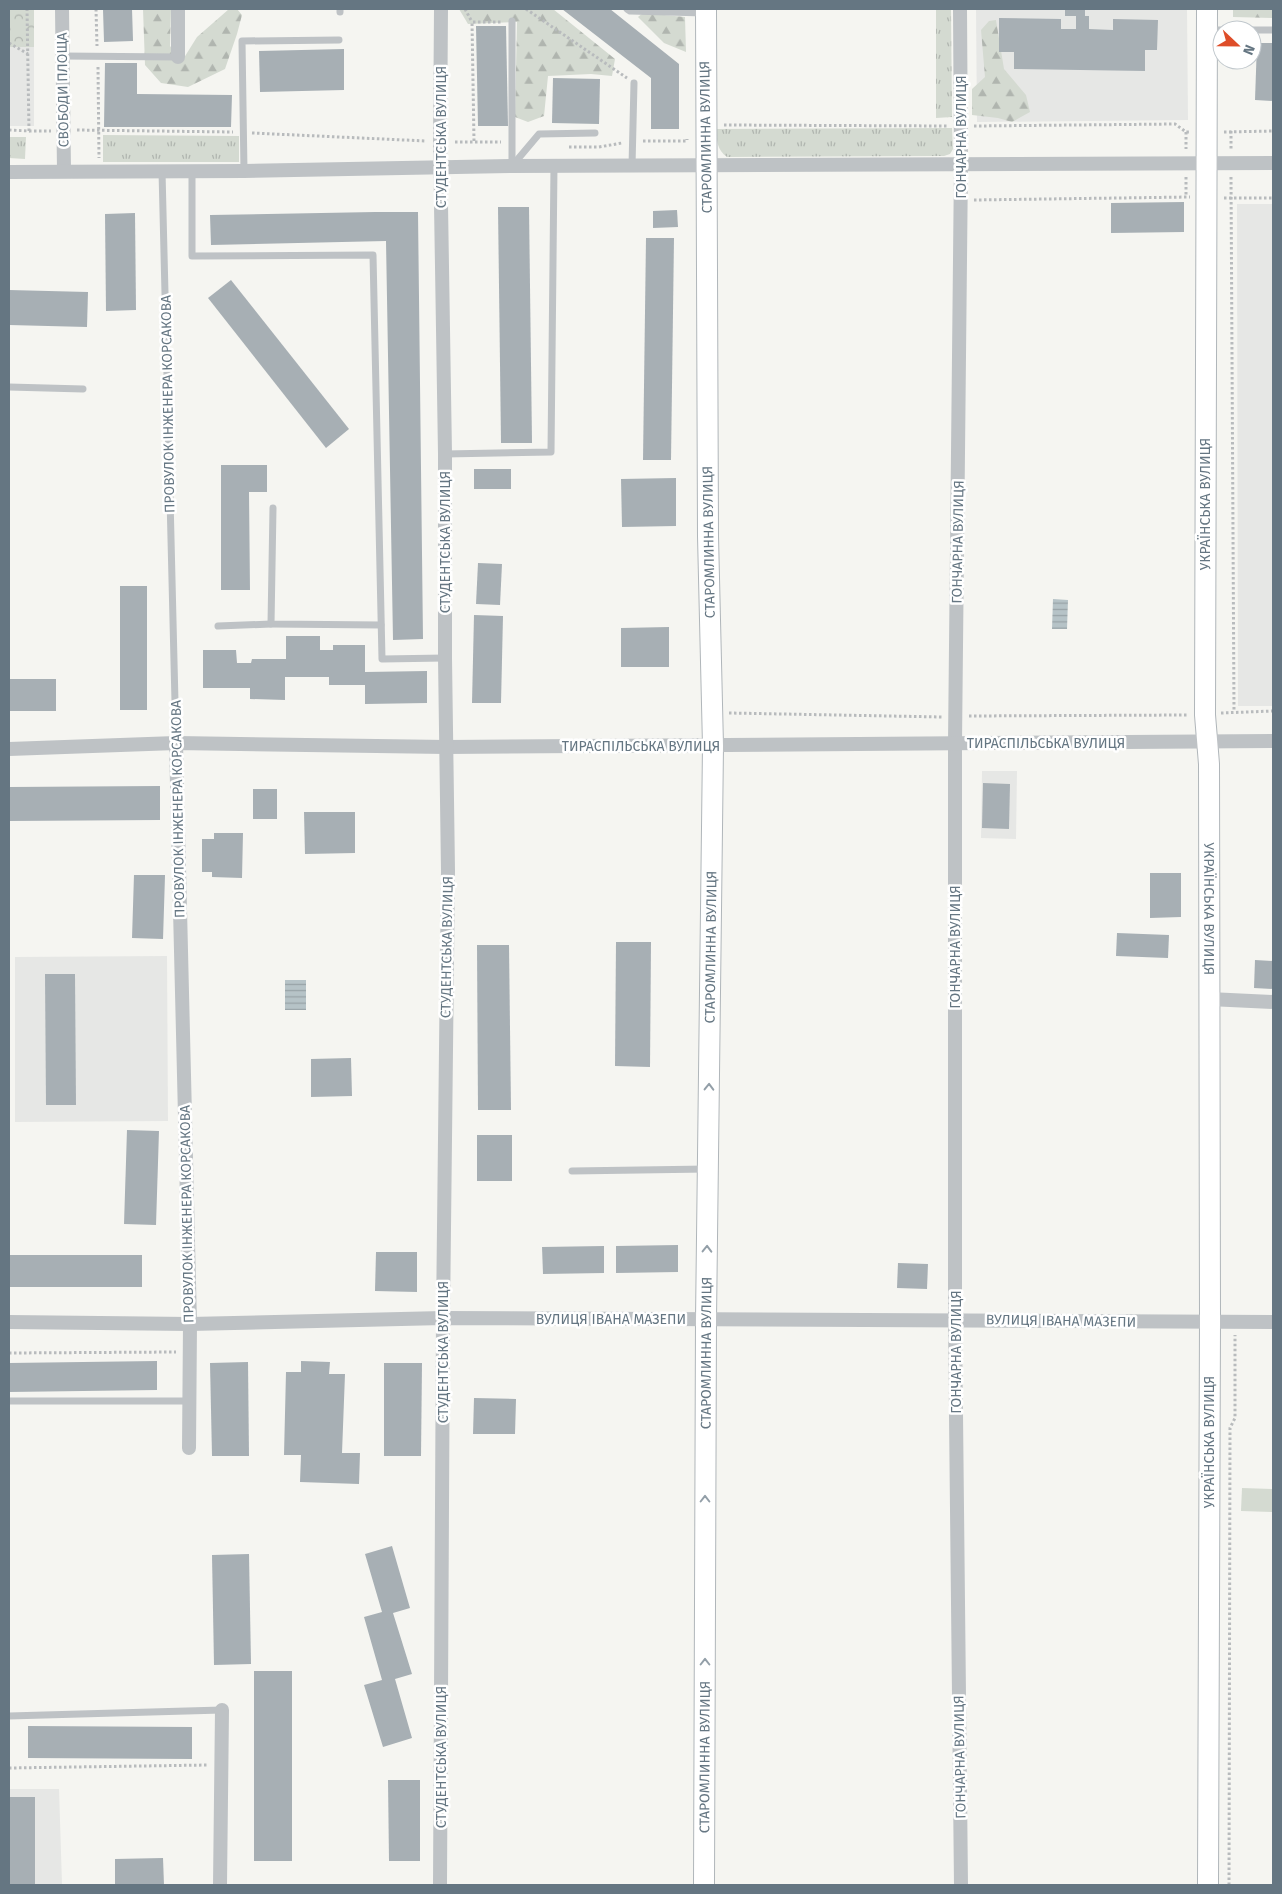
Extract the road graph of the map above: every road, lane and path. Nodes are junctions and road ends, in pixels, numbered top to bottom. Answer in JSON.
{"nodes":[{"id":1,"x":27,"y":9,"type":"edge"},
{"id":2,"x":62,"y":9,"type":"edge"},
{"id":3,"x":96,"y":9,"type":"edge"},
{"id":4,"x":178,"y":9,"type":"edge"},
{"id":5,"x":441,"y":9,"type":"edge"},
{"id":6,"x":465,"y":9,"type":"edge"},
{"id":7,"x":526,"y":9,"type":"edge"},
{"id":8,"x":629,"y":9,"type":"edge"},
{"id":9,"x":960,"y":9,"type":"edge"},
{"id":10,"x":1207,"y":9,"type":"edge"},
{"id":11,"x":706,"y":11,"type":"edge"},
{"id":12,"x":512,"y":21,"type":"joint"},
{"id":13,"x":472,"y":22,"type":"junction"},
{"id":14,"x":1207,"y":30,"type":"junction"},
{"id":15,"x":1273,"y":30,"type":"edge"},
{"id":16,"x":339,"y":40,"type":"dead end"},
{"id":17,"x":9,"y":43,"type":"edge"},
{"id":18,"x":28,"y":54,"type":"junction"},
{"id":19,"x":63,"y":56,"type":"junction"},
{"id":20,"x":98,"y":57,"type":"junction"},
{"id":21,"x":178,"y":57,"type":"joint"},
{"id":22,"x":634,"y":83,"type":"joint"},
{"id":23,"x":9,"y":130,"type":"edge"},
{"id":24,"x":64,"y":130,"type":"junction"},
{"id":25,"x":98,"y":130,"type":"junction"},
{"id":26,"x":29,"y":131,"type":"junction"},
{"id":27,"x":1231,"y":131,"type":"junction"},
{"id":28,"x":243,"y":132,"type":"junction"},
{"id":29,"x":1206,"y":132,"type":"junction"},
{"id":30,"x":1273,"y":132,"type":"edge"},
{"id":31,"x":595,"y":134,"type":"dead end"},
{"id":32,"x":474,"y":141,"type":"dead end"},
{"id":33,"x":440,"y":142,"type":"junction"},
{"id":34,"x":961,"y":163,"type":"junction"},
{"id":35,"x":1206,"y":163,"type":"junction"},
{"id":36,"x":1273,"y":163,"type":"edge"},
{"id":37,"x":1231,"y":164,"type":"junction"},
{"id":38,"x":512,"y":166,"type":"junction"},
{"id":39,"x":554,"y":166,"type":"junction"},
{"id":40,"x":707,"y":166,"type":"junction"},
{"id":41,"x":632,"y":167,"type":"junction"},
{"id":42,"x":441,"y":168,"type":"junction"},
{"id":43,"x":64,"y":171,"type":"junction"},
{"id":44,"x":100,"y":171,"type":"junction"},
{"id":45,"x":162,"y":171,"type":"junction"},
{"id":46,"x":192,"y":171,"type":"junction"},
{"id":47,"x":244,"y":171,"type":"junction"},
{"id":48,"x":9,"y":172,"type":"edge"},
{"id":49,"x":1206,"y":198,"type":"junction"},
{"id":50,"x":1231,"y":198,"type":"junction"},
{"id":51,"x":1273,"y":198,"type":"edge"},
{"id":52,"x":961,"y":200,"type":"junction"},
{"id":53,"x":9,"y":387,"type":"edge"},
{"id":54,"x":83,"y":389,"type":"dead end"},
{"id":55,"x":446,"y":454,"type":"junction"},
{"id":56,"x":274,"y":508,"type":"dead end"},
{"id":57,"x":271,"y":624,"type":"junction"},
{"id":58,"x":382,"y":624,"type":"junction"},
{"id":59,"x":218,"y":626,"type":"dead end"},
{"id":60,"x":445,"y":658,"type":"junction"},
{"id":61,"x":1234,"y":711,"type":"junction"},
{"id":62,"x":1273,"y":711,"type":"edge"},
{"id":63,"x":712,"y":713,"type":"junction"},
{"id":64,"x":1205,"y":715,"type":"junction"},
{"id":65,"x":957,"y":716,"type":"junction"},
{"id":66,"x":1273,"y":741,"type":"edge"},
{"id":67,"x":1207,"y":742,"type":"junction"},
{"id":68,"x":176,"y":743,"type":"junction"},
{"id":69,"x":955,"y":743,"type":"junction"},
{"id":70,"x":713,"y":746,"type":"junction"},
{"id":71,"x":446,"y":747,"type":"junction"},
{"id":72,"x":9,"y":749,"type":"edge"},
{"id":73,"x":1209,"y":999,"type":"junction"},
{"id":74,"x":1273,"y":1002,"type":"edge"},
{"id":75,"x":708,"y":1169,"type":"junction"},
{"id":76,"x":572,"y":1171,"type":"dead end"},
{"id":77,"x":443,"y":1318,"type":"junction"},
{"id":78,"x":706,"y":1320,"type":"junction"},
{"id":79,"x":955,"y":1320,"type":"junction"},
{"id":80,"x":9,"y":1322,"type":"edge"},
{"id":81,"x":1210,"y":1322,"type":"junction"},
{"id":82,"x":1236,"y":1322,"type":"junction"},
{"id":83,"x":1273,"y":1322,"type":"edge"},
{"id":84,"x":190,"y":1324,"type":"junction"},
{"id":85,"x":189,"y":1352,"type":"junction"},
{"id":86,"x":9,"y":1353,"type":"edge"},
{"id":87,"x":9,"y":1401,"type":"edge"},
{"id":88,"x":189,"y":1402,"type":"junction"},
{"id":89,"x":189,"y":1448,"type":"dead end"},
{"id":90,"x":222,"y":1710,"type":"joint"},
{"id":91,"x":9,"y":1716,"type":"edge"},
{"id":92,"x":221,"y":1764,"type":"junction"},
{"id":93,"x":9,"y":1768,"type":"edge"},
{"id":94,"x":220,"y":1885,"type":"edge"},
{"id":95,"x":440,"y":1885,"type":"edge"},
{"id":96,"x":704,"y":1885,"type":"edge"},
{"id":97,"x":961,"y":1885,"type":"edge"},
{"id":98,"x":1208,"y":1885,"type":"edge"},
{"id":99,"x":1229,"y":1885,"type":"edge"}],
"edges":[{"from":1,"to":18,"type":"path"},
{"from":2,"to":19,"type":"street","name":"СВОБОДИ ПЛОЩА"},
{"from":3,"to":20,"type":"path"},
{"from":4,"to":21,"type":"street"},
{"from":5,"to":33,"type":"street","name":"СТУДЕНТСЬКА ВУЛИЦЯ"},
{"from":6,"to":13,"type":"path"},
{"from":7,"to":22,"type":"path"},
{"from":8,"to":11,"type":"lane"},
{"from":9,"to":34,"type":"street","name":"ГОНЧАРНА ВУЛИЦЯ"},
{"from":10,"to":14,"type":"street","name":"УКРАЇНСЬКА ВУЛИЦЯ"},
{"from":11,"to":40,"type":"street","name":"СТАРОМЛИННА ВУЛИЦЯ"},
{"from":12,"to":13,"type":"path"},
{"from":12,"to":38,"type":"lane"},
{"from":13,"to":32,"type":"path"},
{"from":14,"to":15,"type":"lane"},
{"from":14,"to":29,"type":"street","name":"УКРАЇНСЬКА ВУЛИЦЯ"},
{"from":16,"to":28,"type":"lane"},
{"from":17,"to":18,"type":"path"},
{"from":18,"to":26,"type":"path"},
{"from":19,"to":20,"type":"lane"},
{"from":19,"to":24,"type":"street","name":"СВОБОДИ ПЛОЩА"},
{"from":20,"to":21,"type":"lane"},
{"from":20,"to":25,"type":"path"},
{"from":22,"to":41,"type":"lane"},
{"from":23,"to":26,"type":"path"},
{"from":24,"to":25,"type":"path"},
{"from":24,"to":26,"type":"path"},
{"from":24,"to":43,"type":"street","name":"СВОБОДИ ПЛОЩА"},
{"from":25,"to":28,"type":"path"},
{"from":25,"to":44,"type":"path"},
{"from":27,"to":29,"type":"path"},
{"from":27,"to":30,"type":"path"},
{"from":27,"to":37,"type":"path"},
{"from":28,"to":33,"type":"path"},
{"from":28,"to":47,"type":"lane"},
{"from":29,"to":35,"type":"street","name":"УКРАЇНСЬКА ВУЛИЦЯ"},
{"from":31,"to":38,"type":"lane"},
{"from":33,"to":42,"type":"street","name":"СТУДЕНТСЬКА ВУЛИЦЯ"},
{"from":34,"to":35,"type":"street"},
{"from":34,"to":40,"type":"street"},
{"from":34,"to":52,"type":"street","name":"ГОНЧАРНА ВУЛИЦЯ"},
{"from":35,"to":37,"type":"street"},
{"from":35,"to":49,"type":"street","name":"УКРАЇНСЬКА ВУЛИЦЯ"},
{"from":36,"to":37,"type":"street"},
{"from":37,"to":50,"type":"path"},
{"from":38,"to":39,"type":"street"},
{"from":38,"to":42,"type":"street"},
{"from":39,"to":41,"type":"street"},
{"from":39,"to":55,"type":"lane"},
{"from":40,"to":41,"type":"street"},
{"from":40,"to":63,"type":"street","name":"СТАРОМЛИННА ВУЛИЦЯ"},
{"from":42,"to":47,"type":"street"},
{"from":42,"to":55,"type":"street","name":"СТУДЕНТСЬКА ВУЛИЦЯ"},
{"from":43,"to":44,"type":"street"},
{"from":43,"to":48,"type":"street"},
{"from":44,"to":45,"type":"street"},
{"from":45,"to":46,"type":"street"},
{"from":45,"to":68,"type":"lane","name":"ПРОВУЛОК ІНЖЕНЕРА КОРСАКОВА"},
{"from":46,"to":47,"type":"street"},
{"from":46,"to":58,"type":"lane"},
{"from":49,"to":50,"type":"path"},
{"from":49,"to":52,"type":"path"},
{"from":49,"to":64,"type":"street","name":"УКРАЇНСЬКА ВУЛИЦЯ"},
{"from":50,"to":51,"type":"path"},
{"from":50,"to":61,"type":"path"},
{"from":52,"to":65,"type":"street","name":"ГОНЧАРНА ВУЛИЦЯ"},
{"from":53,"to":54,"type":"lane"},
{"from":55,"to":60,"type":"street","name":"СТУДЕНТСЬКА ВУЛИЦЯ"},
{"from":56,"to":57,"type":"lane"},
{"from":57,"to":58,"type":"lane"},
{"from":57,"to":59,"type":"lane"},
{"from":58,"to":60,"type":"lane"},
{"from":60,"to":71,"type":"street","name":"СТУДЕНТСЬКА ВУЛИЦЯ"},
{"from":61,"to":62,"type":"path"},
{"from":61,"to":64,"type":"path"},
{"from":63,"to":65,"type":"path"},
{"from":63,"to":70,"type":"street","name":"СТАРОМЛИННА ВУЛИЦЯ"},
{"from":64,"to":65,"type":"path"},
{"from":64,"to":67,"type":"street","name":"УКРАЇНСЬКА ВУЛИЦЯ"},
{"from":65,"to":69,"type":"street","name":"ГОНЧАРНА ВУЛИЦЯ"},
{"from":66,"to":67,"type":"street","name":"ТИРАСПІЛЬСЬКА ВУЛИЦЯ"},
{"from":67,"to":69,"type":"street","name":"ТИРАСПІЛЬСЬКА ВУЛИЦЯ"},
{"from":67,"to":73,"type":"street","name":"УКРАЇНСЬКА ВУЛИЦЯ"},
{"from":68,"to":71,"type":"street","name":"ТИРАСПІЛЬСЬКА ВУЛИЦЯ"},
{"from":68,"to":72,"type":"street","name":"ТИРАСПІЛЬСЬКА ВУЛИЦЯ"},
{"from":68,"to":84,"type":"street","name":"ПРОВУЛОК ІНЖЕНЕРА КОРСАКОВА"},
{"from":69,"to":70,"type":"street","name":"ТИРАСПІЛЬСЬКА ВУЛИЦЯ"},
{"from":69,"to":79,"type":"street","name":"ГОНЧАРНА ВУЛИЦЯ"},
{"from":70,"to":71,"type":"street","name":"ТИРАСПІЛЬСЬКА ВУЛИЦЯ"},
{"from":75,"to":70,"type":"street","name":"СТАРОМЛИННА ВУЛИЦЯ","one_way":true},
{"from":71,"to":77,"type":"street","name":"СТУДЕНТСЬКА ВУЛИЦЯ"},
{"from":73,"to":74,"type":"street"},
{"from":73,"to":81,"type":"street","name":"УКРАЇНСЬКА ВУЛИЦЯ"},
{"from":75,"to":76,"type":"lane"},
{"from":78,"to":75,"type":"street","name":"СТАРОМЛИННА ВУЛИЦЯ","one_way":true},
{"from":77,"to":78,"type":"street","name":"ВУЛИЦЯ ІВАНА МАЗЕПИ"},
{"from":77,"to":84,"type":"street","name":"ВУЛИЦЯ ІВАНА МАЗЕПИ"},
{"from":77,"to":95,"type":"street","name":"СТУДЕНТСЬКА ВУЛИЦЯ"},
{"from":78,"to":79,"type":"street","name":"ВУЛИЦЯ ІВАНА МАЗЕПИ"},
{"from":96,"to":78,"type":"street","name":"СТАРОМЛИННА ВУЛИЦЯ","one_way":true},
{"from":79,"to":81,"type":"street","name":"ВУЛИЦЯ ІВАНА МАЗЕПИ"},
{"from":79,"to":97,"type":"street","name":"ГОНЧАРНА ВУЛИЦЯ"},
{"from":80,"to":84,"type":"street","name":"ВУЛИЦЯ ІВАНА МАЗЕПИ"},
{"from":81,"to":82,"type":"street","name":"ВУЛИЦЯ ІВАНА МАЗЕПИ"},
{"from":81,"to":98,"type":"street","name":"УКРАЇНСЬКА ВУЛИЦЯ"},
{"from":82,"to":83,"type":"street","name":"ВУЛИЦЯ ІВАНА МАЗЕПИ"},
{"from":82,"to":99,"type":"path"},
{"from":84,"to":85,"type":"street","name":"ПРОВУЛОК ІНЖЕНЕРА КОРСАКОВА"},
{"from":85,"to":86,"type":"path"},
{"from":85,"to":88,"type":"street","name":"ПРОВУЛОК ІНЖЕНЕРА КОРСАКОВА"},
{"from":87,"to":88,"type":"lane"},
{"from":88,"to":89,"type":"street","name":"ПРОВУЛОК ІНЖЕНЕРА КОРСАКОВА"},
{"from":90,"to":91,"type":"lane"},
{"from":90,"to":92,"type":"street"},
{"from":92,"to":93,"type":"path"},
{"from":92,"to":94,"type":"street"}]}
